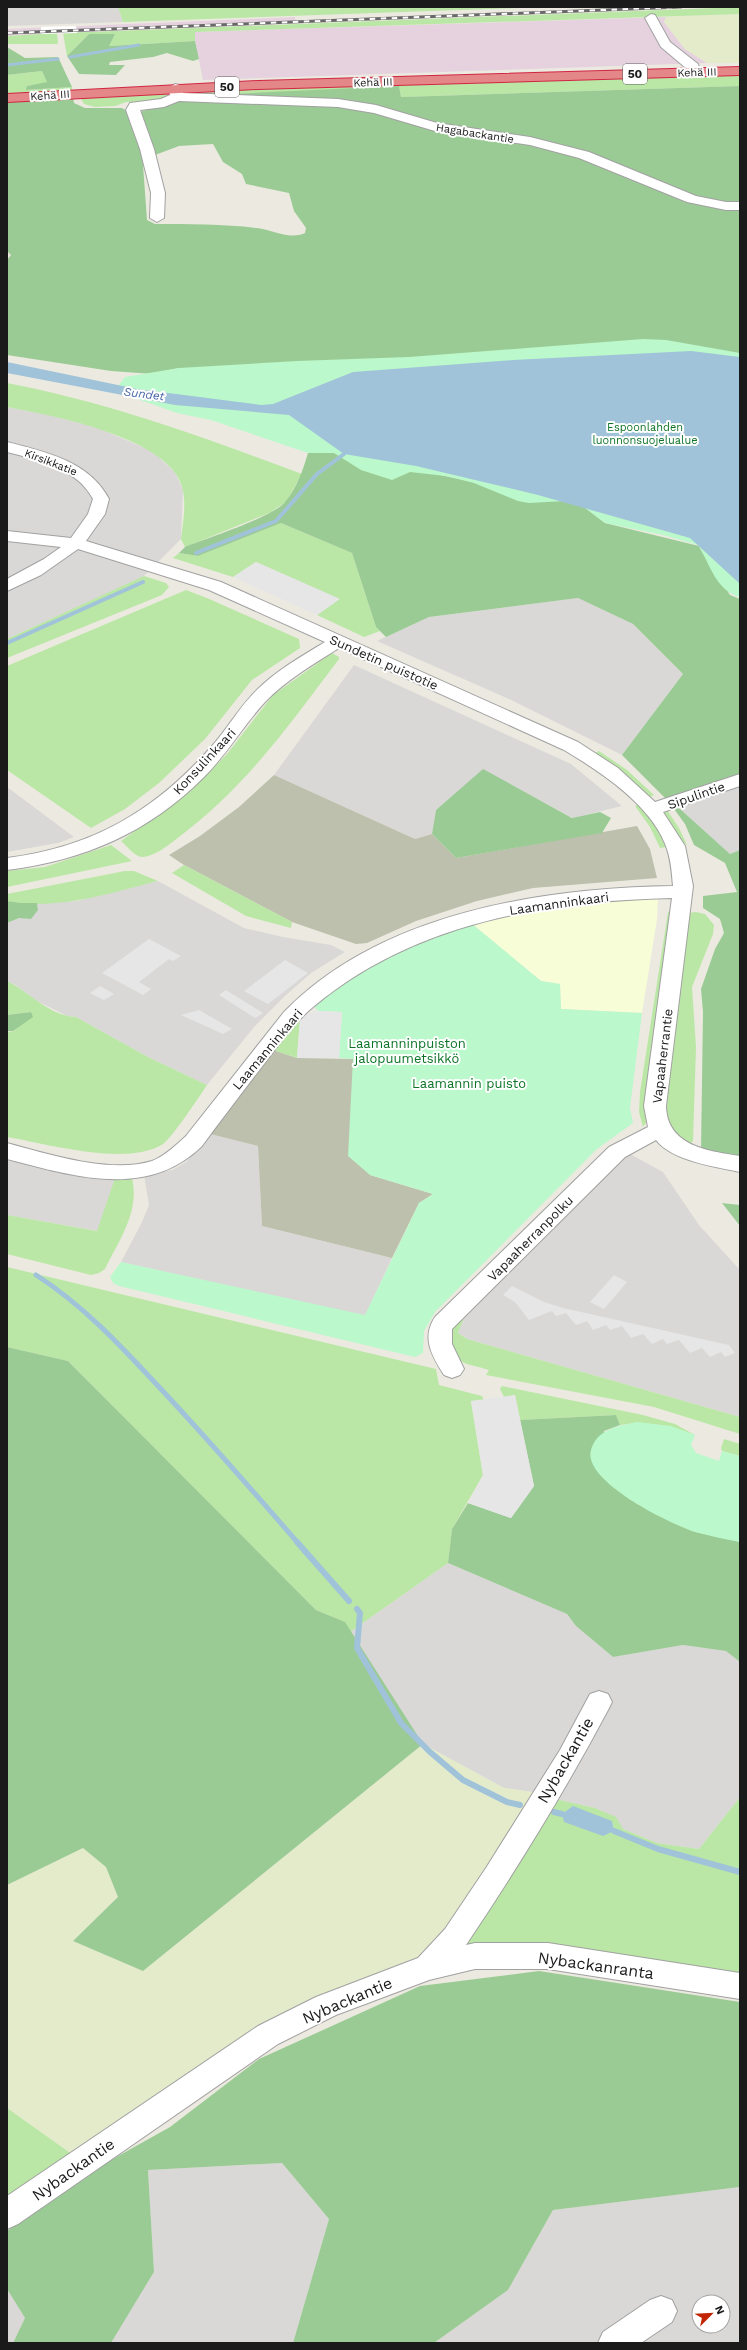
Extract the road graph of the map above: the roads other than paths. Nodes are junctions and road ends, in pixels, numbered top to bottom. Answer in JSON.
{"nodes":[{"id":1,"x":651,"y":18,"type":"dead end"},
{"id":2,"x":740,"y":71,"type":"edge"},
{"id":3,"x":695,"y":73,"type":"junction"},
{"id":4,"x":176,"y":93,"type":"junction"},
{"id":5,"x":7,"y":98,"type":"edge"},
{"id":6,"x":740,"y":206,"type":"edge"},
{"id":7,"x":157,"y":218,"type":"dead end"},
{"id":8,"x":7,"y":447,"type":"edge"},
{"id":9,"x":7,"y":536,"type":"edge"},
{"id":10,"x":74,"y":543,"type":"junction"},
{"id":11,"x":7,"y":586,"type":"edge"},
{"id":12,"x":338,"y":642,"type":"junction"},
{"id":13,"x":740,"y":780,"type":"edge"},
{"id":14,"x":652,"y":809,"type":"junction"},
{"id":15,"x":7,"y":864,"type":"edge"},
{"id":16,"x":682,"y":892,"type":"junction"},
{"id":17,"x":660,"y":1131,"type":"junction"},
{"id":18,"x":7,"y":1151,"type":"edge"},
{"id":19,"x":740,"y":1164,"type":"edge"},
{"id":20,"x":452,"y":1370,"type":"dead end"},
{"id":21,"x":599,"y":1702,"type":"dead end"},
{"id":22,"x":428,"y":1967,"type":"junction"},
{"id":23,"x":740,"y":1986,"type":"edge"},
{"id":24,"x":7,"y":2214,"type":"edge"},
{"id":25,"x":661,"y":2311,"type":"dead end"},
{"id":26,"x":614,"y":2343,"type":"edge"}],
"edges":[{"from":1,"to":3,"type":"street"},
{"from":2,"to":3,"type":"highway","name":"Kehä III","number":"50"},
{"from":3,"to":4,"type":"highway","name":"Kehä III","number":"50"},
{"from":4,"to":5,"type":"highway","name":"Kehä III","number":"50"},
{"from":4,"to":6,"type":"street","name":"Hagabackantie"},
{"from":4,"to":7,"type":"street"},
{"from":8,"to":10,"type":"street","name":"Kirsikkatie"},
{"from":9,"to":10,"type":"street","name":"Sundetin puistotie"},
{"from":10,"to":11,"type":"street","name":"Kirsikkatie"},
{"from":10,"to":12,"type":"street","name":"Sundetin puistotie"},
{"from":12,"to":14,"type":"street","name":"Sundetin puistotie"},
{"from":12,"to":15,"type":"street","name":"Konsulinkaari"},
{"from":13,"to":14,"type":"street","name":"Sipulintie"},
{"from":14,"to":16,"type":"street","name":"Sundetin puistotie"},
{"from":16,"to":17,"type":"street","name":"Vapaaherrantie"},
{"from":16,"to":18,"type":"street","name":"Laamanninkaari"},
{"from":17,"to":19,"type":"street"},
{"from":17,"to":20,"type":"street","name":"Vapaaherranpolku"},
{"from":21,"to":22,"type":"street","name":"Nybackantie"},
{"from":22,"to":23,"type":"street","name":"Nybackanranta"},
{"from":22,"to":24,"type":"street","name":"Nybackantie"},
{"from":25,"to":26,"type":"street"}]}
